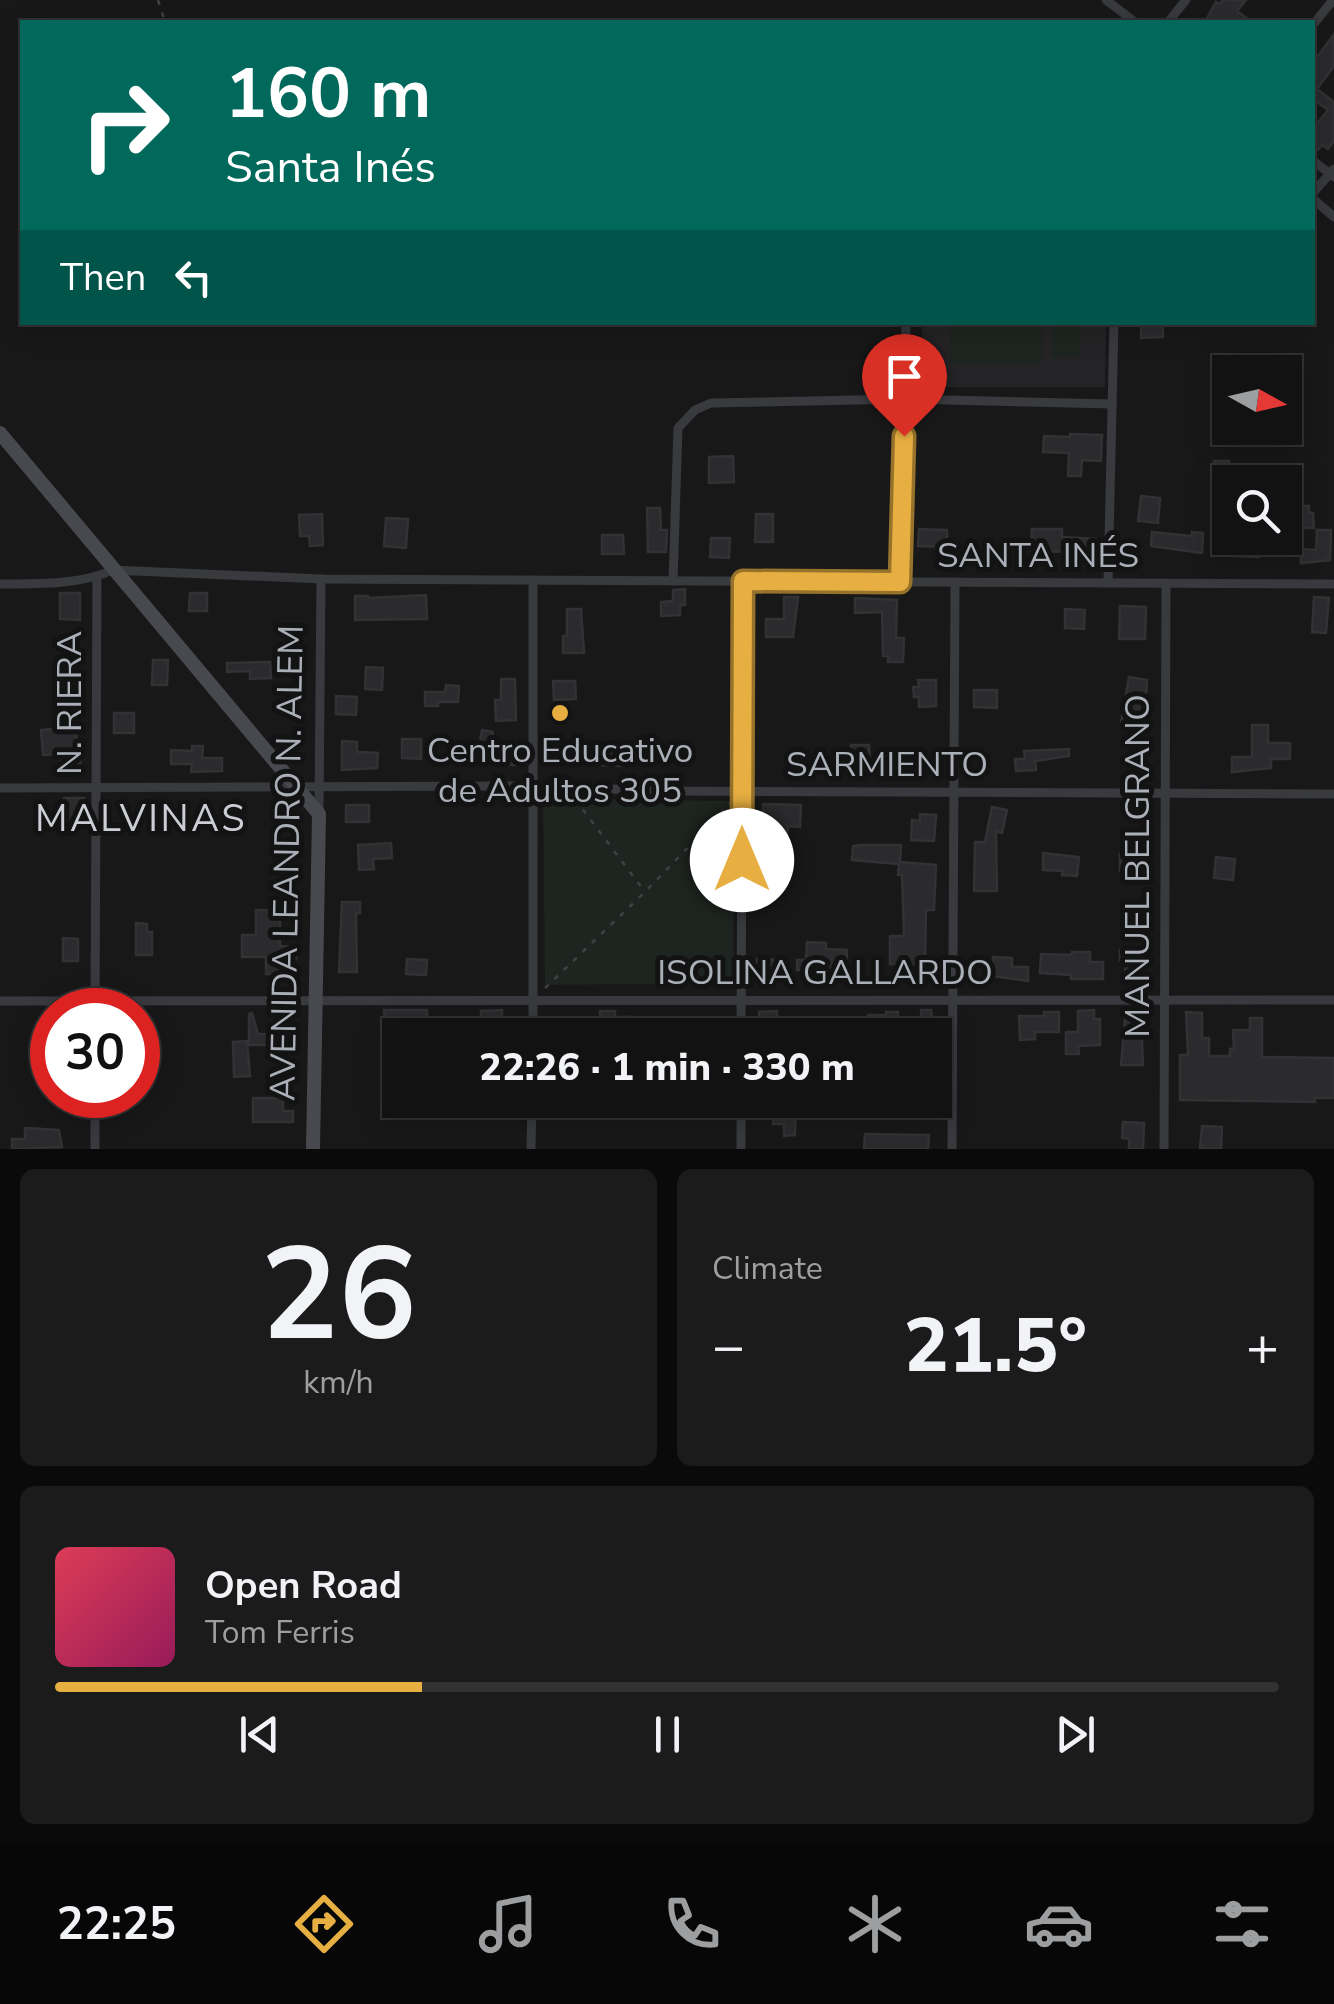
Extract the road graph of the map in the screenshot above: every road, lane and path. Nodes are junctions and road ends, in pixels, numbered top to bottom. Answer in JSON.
{"nodes":[{"id":1,"x":1106,"y":0,"type":"edge"},
{"id":2,"x":1186,"y":0,"type":"edge"},
{"id":3,"x":1333,"y":0,"type":"edge"},
{"id":4,"x":1132,"y":20,"type":"edge"},
{"id":5,"x":1170,"y":20,"type":"edge"},
{"id":6,"x":1315,"y":22,"type":"edge"},
{"id":7,"x":1333,"y":173,"type":"edge"},
{"id":8,"x":1315,"y":193,"type":"edge"},
{"id":9,"x":1315,"y":199,"type":"edge"},
{"id":10,"x":1334,"y":216,"type":"edge"},
{"id":11,"x":906,"y":325,"type":"edge"},
{"id":12,"x":1114,"y":325,"type":"edge"},
{"id":13,"x":904,"y":399,"type":"junction"},
{"id":14,"x":1112,"y":404,"type":"junction"},
{"id":15,"x":0,"y":434,"type":"edge"},
{"id":16,"x":113,"y":570,"type":"junction"},
{"id":17,"x":98,"y":577,"type":"junction"},
{"id":18,"x":321,"y":579,"type":"junction"},
{"id":19,"x":533,"y":580,"type":"junction"},
{"id":20,"x":673,"y":581,"type":"junction"},
{"id":21,"x":743,"y":581,"type":"junction"},
{"id":22,"x":900,"y":582,"type":"junction"},
{"id":23,"x":955,"y":582,"type":"junction"},
{"id":24,"x":1108,"y":583,"type":"junction"},
{"id":25,"x":1166,"y":583,"type":"junction"},
{"id":26,"x":0,"y":584,"type":"edge"},
{"id":27,"x":1334,"y":584,"type":"edge"},
{"id":28,"x":296,"y":786,"type":"junction"},
{"id":29,"x":533,"y":786,"type":"junction"},
{"id":30,"x":565,"y":786,"type":"junction"},
{"id":31,"x":320,"y":787,"type":"junction"},
{"id":32,"x":0,"y":788,"type":"edge"},
{"id":33,"x":96,"y":788,"type":"junction"},
{"id":34,"x":742,"y":791,"type":"junction"},
{"id":35,"x":954,"y":792,"type":"junction"},
{"id":36,"x":1164,"y":793,"type":"junction"},
{"id":37,"x":1334,"y":794,"type":"edge"},
{"id":38,"x":319,"y":814,"type":"junction"},
{"id":39,"x":645,"y":892,"type":"junction"},
{"id":40,"x":95,"y":988,"type":"edge"},
{"id":41,"x":533,"y":999,"type":"junction"},
{"id":42,"x":953,"y":999,"type":"junction"},
{"id":43,"x":0,"y":1000,"type":"edge"},
{"id":44,"x":742,"y":1000,"type":"junction"},
{"id":45,"x":1166,"y":1000,"type":"junction"},
{"id":46,"x":1334,"y":1000,"type":"edge"},
{"id":47,"x":30,"y":1002,"type":"edge"},
{"id":48,"x":316,"y":1002,"type":"junction"},
{"id":49,"x":160,"y":1004,"type":"edge"},
{"id":50,"x":532,"y":1018,"type":"edge"},
{"id":51,"x":741,"y":1018,"type":"edge"},
{"id":52,"x":95,"y":1118,"type":"edge"},
{"id":53,"x":532,"y":1118,"type":"edge"},
{"id":54,"x":741,"y":1118,"type":"edge"},
{"id":55,"x":95,"y":1149,"type":"edge"},
{"id":56,"x":313,"y":1149,"type":"edge"},
{"id":57,"x":531,"y":1149,"type":"edge"},
{"id":58,"x":740,"y":1149,"type":"edge"},
{"id":59,"x":952,"y":1149,"type":"edge"},
{"id":60,"x":1164,"y":1149,"type":"edge"}],
"edges":[{"from":1,"to":4,"type":"street"},
{"from":2,"to":5,"type":"street"},
{"from":3,"to":6,"type":"street"},
{"from":7,"to":8,"type":"street"},
{"from":9,"to":10,"type":"street"},
{"from":11,"to":13,"type":"street"},
{"from":12,"to":14,"type":"street"},
{"from":13,"to":14,"type":"street"},
{"from":13,"to":20,"type":"street"},
{"from":13,"to":22,"type":"street"},
{"from":14,"to":24,"type":"street"},
{"from":15,"to":16,"type":"main road"},
{"from":16,"to":17,"type":"street"},
{"from":16,"to":18,"type":"street","name":"SANTA INÉS"},
{"from":16,"to":28,"type":"main road"},
{"from":17,"to":26,"type":"street"},
{"from":17,"to":33,"type":"street","name":"N. RIERA"},
{"from":18,"to":19,"type":"street","name":"SANTA INÉS"},
{"from":18,"to":31,"type":"street","name":"AVENIDA LEANDRO N. ALEM"},
{"from":19,"to":20,"type":"street","name":"SANTA INÉS"},
{"from":19,"to":29,"type":"street"},
{"from":20,"to":21,"type":"street","name":"SANTA INÉS"},
{"from":21,"to":22,"type":"street","name":"SANTA INÉS"},
{"from":21,"to":34,"type":"street"},
{"from":22,"to":23,"type":"street","name":"SANTA INÉS"},
{"from":23,"to":24,"type":"street","name":"SANTA INÉS"},
{"from":23,"to":35,"type":"street"},
{"from":24,"to":25,"type":"street","name":"SANTA INÉS"},
{"from":25,"to":27,"type":"street","name":"SANTA INÉS"},
{"from":25,"to":36,"type":"street","name":"MANUEL BELGRANO"},
{"from":28,"to":31,"type":"street","name":"SARMIENTO"},
{"from":28,"to":33,"type":"street","name":"SARMIENTO"},
{"from":28,"to":38,"type":"main road"},
{"from":29,"to":30,"type":"street","name":"SARMIENTO"},
{"from":29,"to":31,"type":"street","name":"SARMIENTO"},
{"from":29,"to":41,"type":"street"},
{"from":30,"to":34,"type":"street","name":"SARMIENTO"},
{"from":30,"to":39,"type":"path"},
{"from":31,"to":38,"type":"street","name":"AVENIDA LEANDRO N. ALEM"},
{"from":32,"to":33,"type":"street","name":"SARMIENTO"},
{"from":33,"to":40,"type":"street","name":"N. RIERA"},
{"from":34,"to":35,"type":"street","name":"SARMIENTO"},
{"from":34,"to":39,"type":"path"},
{"from":34,"to":44,"type":"street"},
{"from":35,"to":36,"type":"street","name":"SARMIENTO"},
{"from":35,"to":42,"type":"street"},
{"from":36,"to":37,"type":"street","name":"SARMIENTO"},
{"from":36,"to":45,"type":"street","name":"MANUEL BELGRANO"},
{"from":38,"to":48,"type":"main road","name":"AVENIDA LEANDRO N. ALEM"},
{"from":39,"to":41,"type":"path"},
{"from":41,"to":44,"type":"street","name":"ISOLINA GALLARDO"},
{"from":41,"to":48,"type":"street","name":"ISOLINA GALLARDO"},
{"from":41,"to":50,"type":"street"},
{"from":42,"to":44,"type":"street","name":"ISOLINA GALLARDO"},
{"from":42,"to":45,"type":"street","name":"ISOLINA GALLARDO"},
{"from":42,"to":59,"type":"street"},
{"from":43,"to":47,"type":"street","name":"ISOLINA GALLARDO"},
{"from":44,"to":51,"type":"street"},
{"from":45,"to":46,"type":"street","name":"ISOLINA GALLARDO"},
{"from":45,"to":60,"type":"street","name":"MANUEL BELGRANO"},
{"from":48,"to":49,"type":"street","name":"ISOLINA GALLARDO"},
{"from":48,"to":56,"type":"main road","name":"AVENIDA LEANDRO N. ALEM"},
{"from":52,"to":55,"type":"street"},
{"from":53,"to":57,"type":"street"},
{"from":54,"to":58,"type":"street"}]}
